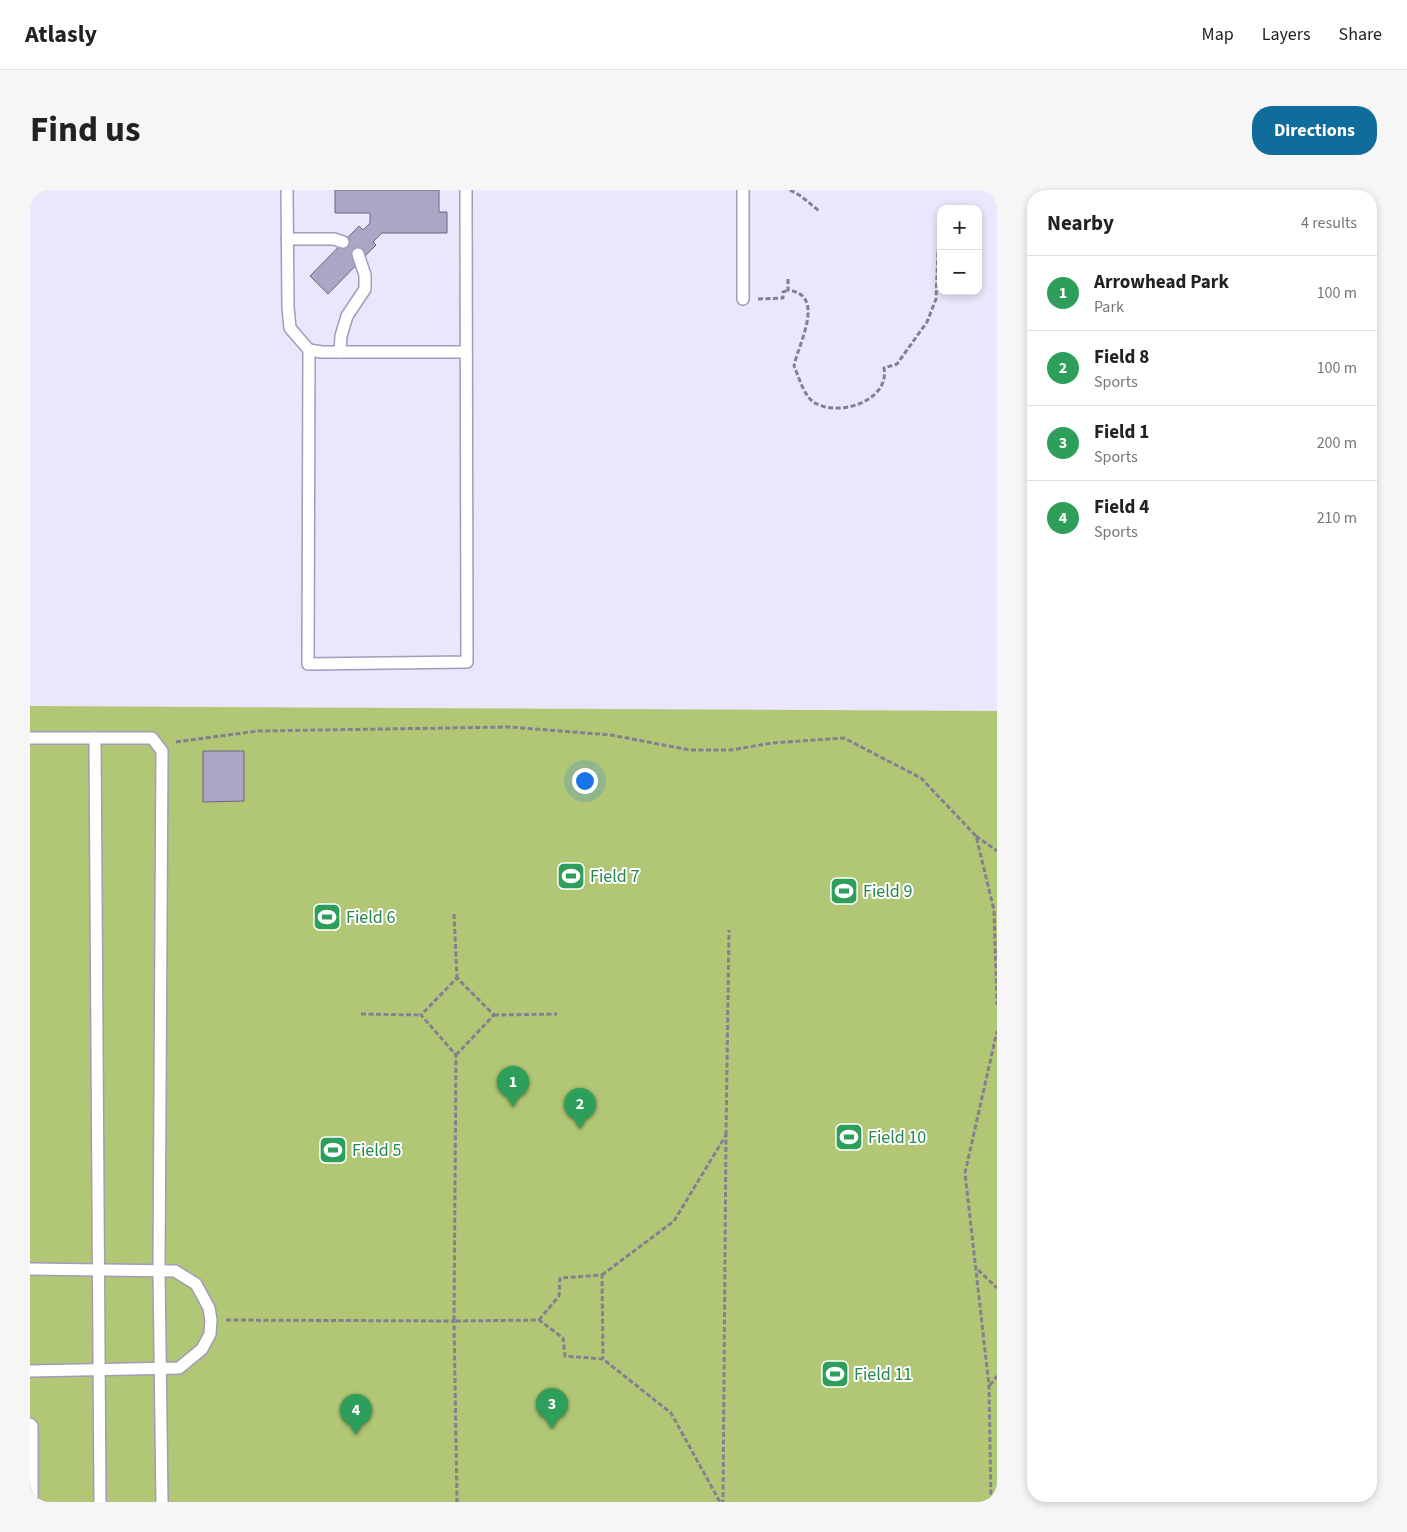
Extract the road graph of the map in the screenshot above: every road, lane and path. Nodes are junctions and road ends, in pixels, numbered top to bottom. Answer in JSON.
{"nodes":[{"id":1,"x":287,"y":190,"type":"edge"},
{"id":2,"x":466,"y":190,"type":"edge"},
{"id":3,"x":743,"y":190,"type":"edge"},
{"id":4,"x":790,"y":190,"type":"edge"},
{"id":5,"x":819,"y":211,"type":"dead end"},
{"id":6,"x":287,"y":238,"type":"junction"},
{"id":7,"x":343,"y":242,"type":"dead end"},
{"id":8,"x":936,"y":252,"type":"dead end"},
{"id":9,"x":358,"y":254,"type":"dead end"},
{"id":10,"x":788,"y":279,"type":"dead end"},
{"id":11,"x":788,"y":290,"type":"junction"},
{"id":12,"x":743,"y":299,"type":"joint"},
{"id":13,"x":309,"y":350,"type":"junction"},
{"id":14,"x":340,"y":352,"type":"junction"},
{"id":15,"x":466,"y":352,"type":"junction"},
{"id":16,"x":30,"y":738,"type":"edge"},
{"id":17,"x":95,"y":738,"type":"junction"},
{"id":18,"x":158,"y":744,"type":"junction"},
{"id":19,"x":976,"y":836,"type":"junction"},
{"id":20,"x":997,"y":851,"type":"edge"},
{"id":21,"x":996,"y":909,"type":"edge"},
{"id":22,"x":454,"y":914,"type":"dead end"},
{"id":23,"x":729,"y":930,"type":"dead end"},
{"id":24,"x":457,"y":978,"type":"junction"},
{"id":25,"x":997,"y":1005,"type":"edge"},
{"id":26,"x":361,"y":1014,"type":"dead end"},
{"id":27,"x":557,"y":1014,"type":"dead end"},
{"id":28,"x":421,"y":1015,"type":"junction"},
{"id":29,"x":494,"y":1015,"type":"junction"},
{"id":30,"x":997,"y":1031,"type":"edge"},
{"id":31,"x":456,"y":1055,"type":"junction"},
{"id":32,"x":726,"y":1136,"type":"junction"},
{"id":33,"x":30,"y":1269,"type":"edge"},
{"id":34,"x":99,"y":1270,"type":"junction"},
{"id":35,"x":159,"y":1270,"type":"junction"},
{"id":36,"x":977,"y":1270,"type":"junction"},
{"id":37,"x":602,"y":1275,"type":"junction"},
{"id":38,"x":997,"y":1288,"type":"edge"},
{"id":39,"x":211,"y":1320,"type":"junction"},
{"id":40,"x":539,"y":1320,"type":"junction"},
{"id":41,"x":454,"y":1321,"type":"junction"},
{"id":42,"x":603,"y":1358,"type":"junction"},
{"id":43,"x":100,"y":1370,"type":"junction"},
{"id":44,"x":161,"y":1370,"type":"junction"},
{"id":45,"x":30,"y":1372,"type":"edge"},
{"id":46,"x":997,"y":1376,"type":"edge"},
{"id":47,"x":989,"y":1386,"type":"junction"},
{"id":48,"x":30,"y":1424,"type":"edge"},
{"id":49,"x":32,"y":1502,"type":"edge"},
{"id":50,"x":100,"y":1502,"type":"edge"},
{"id":51,"x":162,"y":1502,"type":"edge"},
{"id":52,"x":457,"y":1502,"type":"edge"},
{"id":53,"x":721,"y":1502,"type":"edge"},
{"id":54,"x":991,"y":1502,"type":"edge"}],
"edges":[{"from":1,"to":6,"type":"lane"},
{"from":2,"to":15,"type":"lane"},
{"from":3,"to":12,"type":"lane"},
{"from":4,"to":5,"type":"path"},
{"from":6,"to":7,"type":"lane"},
{"from":6,"to":13,"type":"lane"},
{"from":8,"to":11,"type":"path"},
{"from":9,"to":14,"type":"lane"},
{"from":10,"to":11,"type":"path"},
{"from":11,"to":12,"type":"path"},
{"from":13,"to":14,"type":"lane"},
{"from":13,"to":15,"type":"lane"},
{"from":14,"to":15,"type":"lane"},
{"from":16,"to":17,"type":"lane"},
{"from":17,"to":18,"type":"lane"},
{"from":17,"to":34,"type":"lane"},
{"from":18,"to":19,"type":"path"},
{"from":18,"to":35,"type":"lane"},
{"from":19,"to":20,"type":"path"},
{"from":19,"to":21,"type":"path"},
{"from":21,"to":25,"type":"path"},
{"from":22,"to":24,"type":"path"},
{"from":23,"to":32,"type":"path"},
{"from":24,"to":28,"type":"path"},
{"from":24,"to":29,"type":"path"},
{"from":26,"to":28,"type":"path"},
{"from":27,"to":29,"type":"path"},
{"from":28,"to":31,"type":"path"},
{"from":29,"to":31,"type":"path"},
{"from":30,"to":36,"type":"path"},
{"from":31,"to":41,"type":"path"},
{"from":32,"to":37,"type":"path"},
{"from":32,"to":53,"type":"path"},
{"from":33,"to":34,"type":"lane"},
{"from":34,"to":35,"type":"lane"},
{"from":34,"to":43,"type":"lane"},
{"from":35,"to":39,"type":"lane"},
{"from":35,"to":44,"type":"lane"},
{"from":36,"to":38,"type":"path"},
{"from":36,"to":47,"type":"path"},
{"from":37,"to":40,"type":"path"},
{"from":37,"to":42,"type":"path"},
{"from":39,"to":41,"type":"path"},
{"from":39,"to":44,"type":"lane"},
{"from":40,"to":41,"type":"path"},
{"from":40,"to":42,"type":"path"},
{"from":41,"to":52,"type":"path"},
{"from":42,"to":53,"type":"path"},
{"from":43,"to":44,"type":"lane"},
{"from":43,"to":45,"type":"lane"},
{"from":43,"to":50,"type":"lane"},
{"from":44,"to":51,"type":"lane"},
{"from":46,"to":47,"type":"path"},
{"from":47,"to":54,"type":"path"},
{"from":48,"to":49,"type":"lane"}]}
